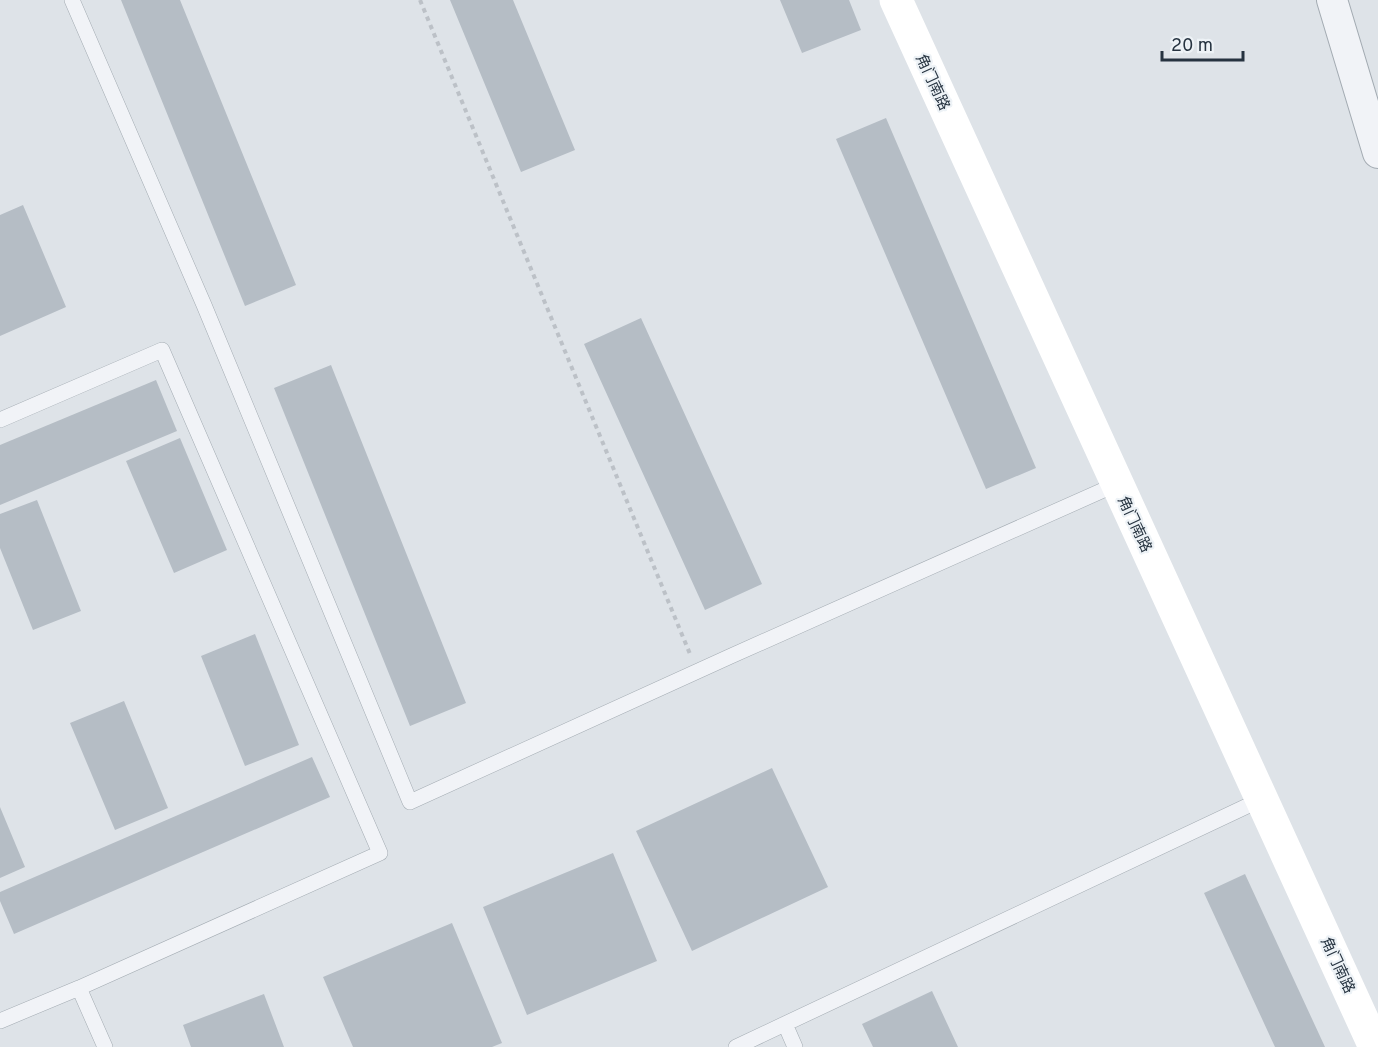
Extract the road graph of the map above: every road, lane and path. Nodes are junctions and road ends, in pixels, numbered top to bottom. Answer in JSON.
{"nodes":[{"id":1,"x":72,"y":0,"type":"edge"},
{"id":2,"x":420,"y":0,"type":"edge"},
{"id":3,"x":896,"y":0,"type":"edge"},
{"id":4,"x":1332,"y":0,"type":"edge"},
{"id":5,"x":1378,"y":153,"type":"edge"},
{"id":6,"x":0,"y":420,"type":"edge"},
{"id":7,"x":1117,"y":484,"type":"junction"},
{"id":8,"x":697,"y":672,"type":"junction"},
{"id":9,"x":1262,"y":799,"type":"junction"},
{"id":10,"x":79,"y":988,"type":"junction"},
{"id":11,"x":0,"y":1022,"type":"edge"},
{"id":12,"x":785,"y":1024,"type":"junction"},
{"id":13,"x":105,"y":1047,"type":"edge"},
{"id":14,"x":736,"y":1047,"type":"edge"},
{"id":15,"x":795,"y":1047,"type":"edge"},
{"id":16,"x":1375,"y":1047,"type":"edge"}],
"edges":[{"from":1,"to":8,"type":"lane"},
{"from":2,"to":8,"type":"path"},
{"from":3,"to":7,"type":"street","name":"角门南路"},
{"from":4,"to":5,"type":"street"},
{"from":6,"to":10,"type":"lane"},
{"from":7,"to":8,"type":"lane"},
{"from":7,"to":9,"type":"street","name":"角门南路"},
{"from":9,"to":12,"type":"lane"},
{"from":9,"to":16,"type":"street","name":"角门南路"},
{"from":10,"to":11,"type":"lane"},
{"from":10,"to":13,"type":"lane"},
{"from":12,"to":14,"type":"lane"},
{"from":12,"to":15,"type":"lane"}]}
